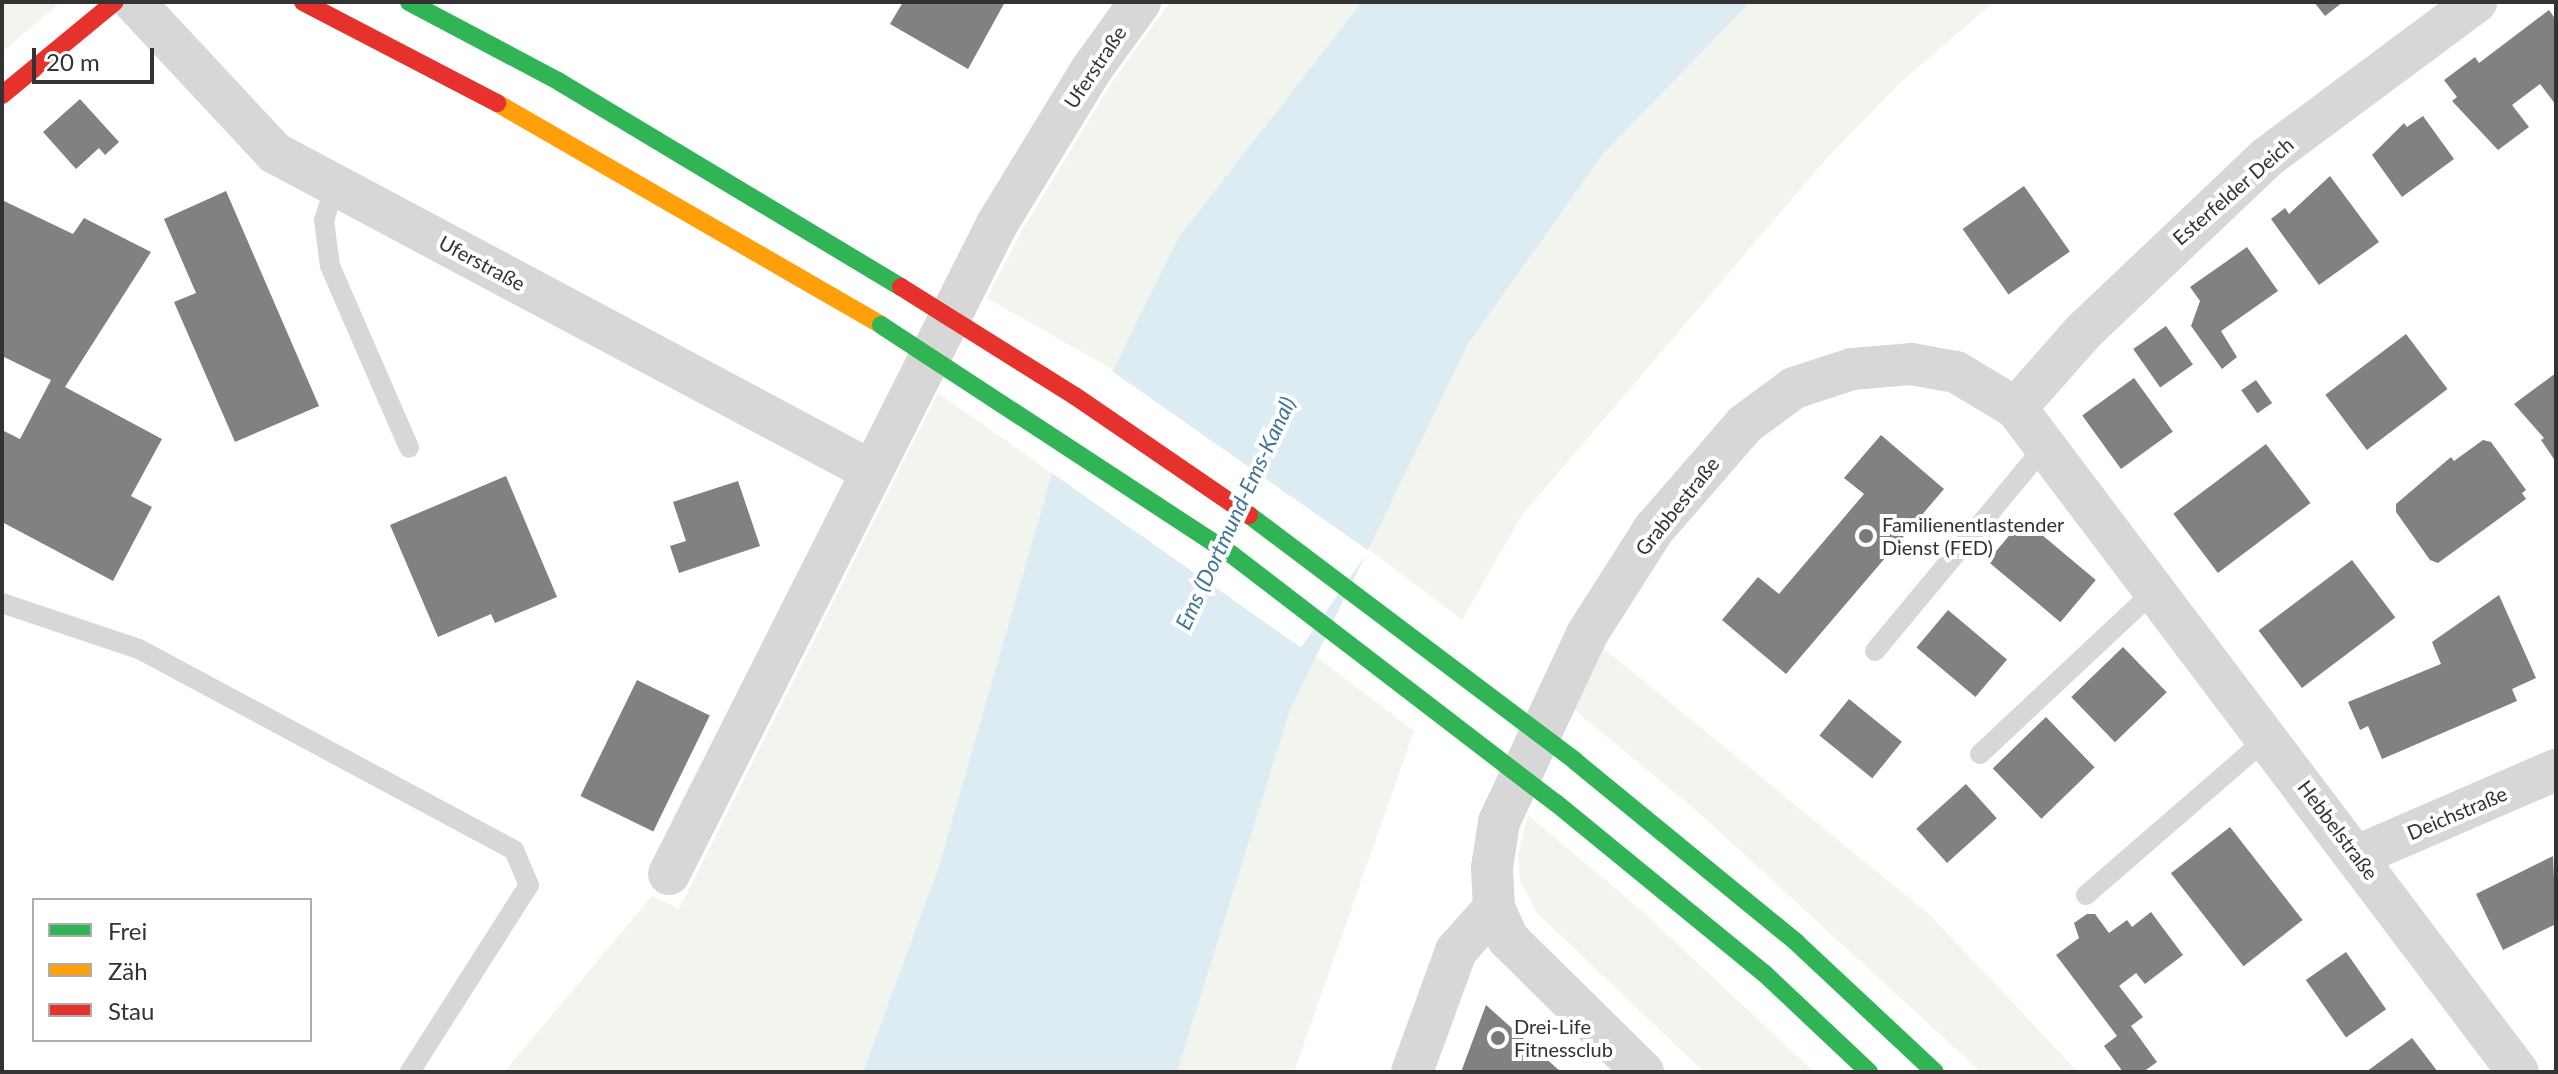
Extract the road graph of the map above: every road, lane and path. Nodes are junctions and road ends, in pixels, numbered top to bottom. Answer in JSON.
{"nodes":[{"id":1,"x":115,"y":2,"type":"edge"},
{"id":2,"x":134,"y":2,"type":"edge"},
{"id":3,"x":303,"y":2,"type":"edge"},
{"id":4,"x":409,"y":2,"type":"edge"},
{"id":5,"x":1140,"y":2,"type":"edge"},
{"id":6,"x":2476,"y":2,"type":"edge"},
{"id":7,"x":2,"y":95,"type":"edge"},
{"id":8,"x":335,"y":185,"type":"junction"},
{"id":9,"x":2016,"y":408,"type":"junction"},
{"id":10,"x":2045,"y":446,"type":"junction"},
{"id":11,"x":409,"y":448,"type":"dead end"},
{"id":12,"x":871,"y":471,"type":"junction"},
{"id":13,"x":2155,"y":590,"type":"junction"},
{"id":14,"x":2,"y":603,"type":"edge"},
{"id":15,"x":1875,"y":651,"type":"dead end"},
{"id":16,"x":2267,"y":738,"type":"junction"},
{"id":17,"x":1980,"y":754,"type":"dead end"},
{"id":18,"x":2556,"y":770,"type":"edge"},
{"id":19,"x":2357,"y":856,"type":"junction"},
{"id":20,"x":669,"y":874,"type":"dead end"},
{"id":21,"x":2086,"y":895,"type":"dead end"},
{"id":22,"x":1494,"y":908,"type":"junction"},
{"id":23,"x":410,"y":1072,"type":"edge"},
{"id":24,"x":1412,"y":1072,"type":"edge"},
{"id":25,"x":1643,"y":1072,"type":"edge"},
{"id":26,"x":1869,"y":1072,"type":"edge"},
{"id":27,"x":1935,"y":1072,"type":"edge"},
{"id":28,"x":2518,"y":1072,"type":"edge"}],
"edges":[{"from":1,"to":7,"type":"main road"},
{"from":2,"to":8,"type":"street","name":"Uferstraße"},
{"from":3,"to":26,"type":"main road","bridge":true},
{"from":4,"to":27,"type":"main road","bridge":true},
{"from":5,"to":12,"type":"street","name":"Uferstraße"},
{"from":6,"to":9,"type":"street","name":"Esterfelder Deich"},
{"from":8,"to":11,"type":"lane"},
{"from":8,"to":12,"type":"street","name":"Uferstraße"},
{"from":9,"to":10,"type":"street","name":"Hebbelstraße"},
{"from":9,"to":22,"type":"street","name":"Grabbestraße"},
{"from":10,"to":13,"type":"street","name":"Hebbelstraße"},
{"from":10,"to":15,"type":"lane"},
{"from":12,"to":20,"type":"street","name":"Uferstraße"},
{"from":13,"to":16,"type":"street","name":"Hebbelstraße"},
{"from":13,"to":17,"type":"lane"},
{"from":14,"to":23,"type":"lane"},
{"from":16,"to":19,"type":"street","name":"Hebbelstraße"},
{"from":16,"to":21,"type":"lane"},
{"from":18,"to":19,"type":"street","name":"Deichstraße"},
{"from":19,"to":28,"type":"street","name":"Hebbelstraße"},
{"from":22,"to":24,"type":"street"},
{"from":22,"to":25,"type":"street","name":"Grabbestraße"}]}
